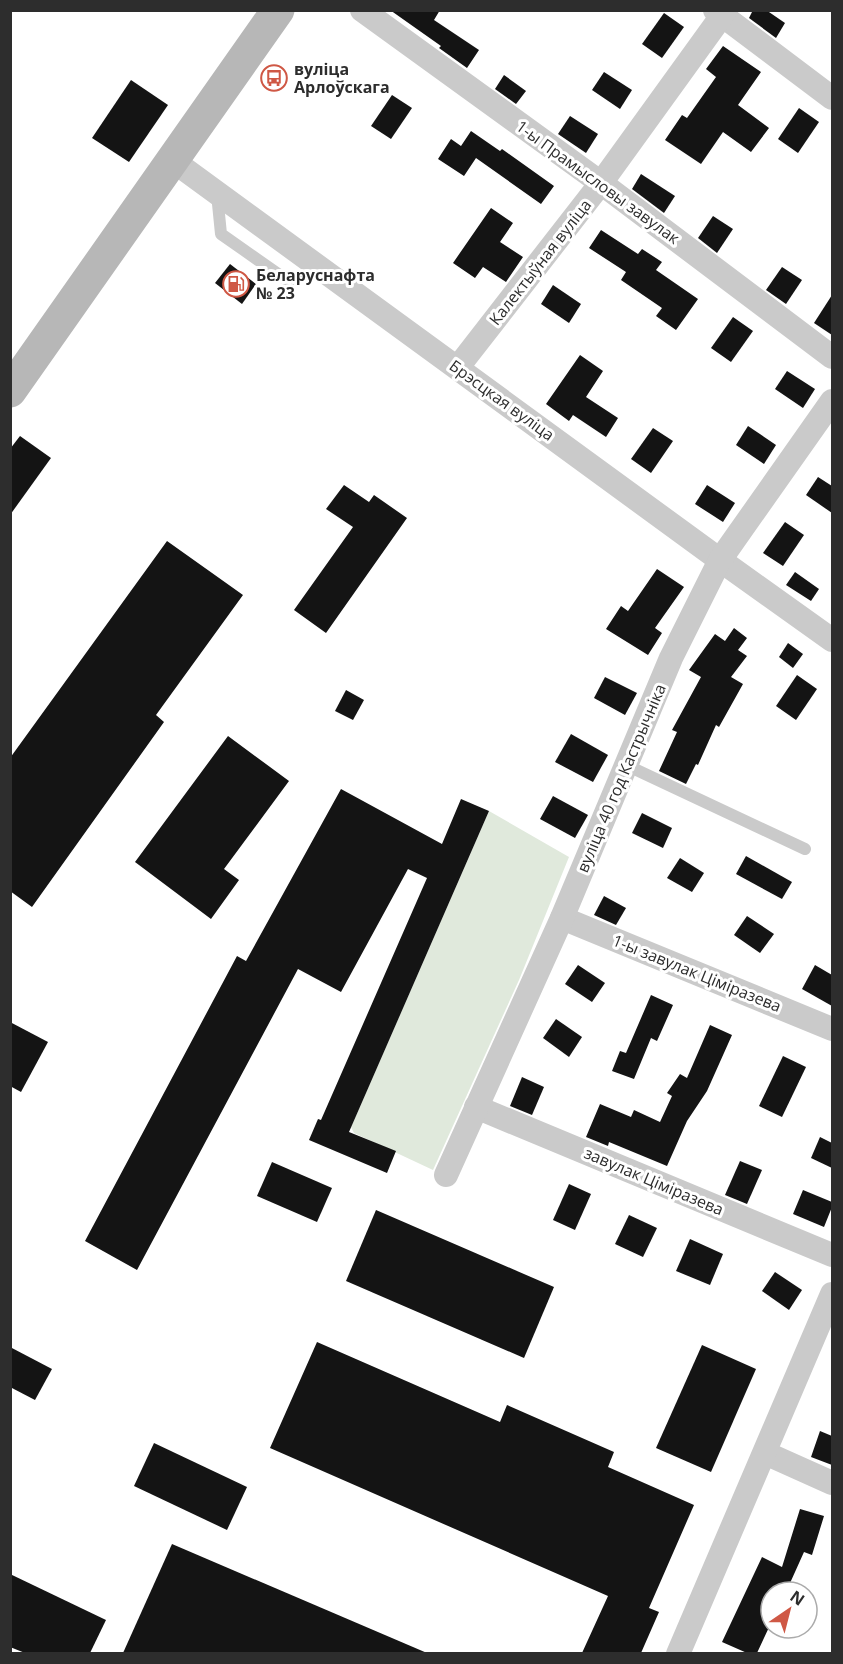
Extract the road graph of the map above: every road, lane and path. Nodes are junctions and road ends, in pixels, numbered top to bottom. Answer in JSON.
{"nodes":[{"id":1,"x":278,"y":10,"type":"edge"},
{"id":2,"x":362,"y":10,"type":"edge"},
{"id":3,"x":721,"y":12,"type":"edge"},
{"id":4,"x":832,"y":98,"type":"edge"},
{"id":5,"x":172,"y":160,"type":"junction"},
{"id":6,"x":601,"y":183,"type":"junction"},
{"id":7,"x":832,"y":357,"type":"edge"},
{"id":8,"x":459,"y":368,"type":"junction"},
{"id":9,"x":10,"y":391,"type":"edge"},
{"id":10,"x":832,"y":401,"type":"edge"},
{"id":11,"x":720,"y":560,"type":"junction"},
{"id":12,"x":832,"y":639,"type":"edge"},
{"id":13,"x":626,"y":765,"type":"junction"},
{"id":14,"x":805,"y":849,"type":"dead end"},
{"id":15,"x":562,"y":918,"type":"junction"},
{"id":16,"x":832,"y":1029,"type":"edge"},
{"id":17,"x":476,"y":1107,"type":"junction"},
{"id":18,"x":446,"y":1175,"type":"dead end"},
{"id":19,"x":832,"y":1255,"type":"edge"},
{"id":20,"x":832,"y":1294,"type":"edge"},
{"id":21,"x":765,"y":1453,"type":"junction"},
{"id":22,"x":832,"y":1483,"type":"edge"},
{"id":23,"x":682,"y":1652,"type":"edge"}],
"edges":[{"from":1,"to":5,"type":"street"},
{"from":2,"to":6,"type":"street","name":"1-ы Прамысловы завулак"},
{"from":3,"to":4,"type":"street"},
{"from":3,"to":6,"type":"street","name":"Калектыўная вуліца"},
{"from":5,"to":8,"type":"street","name":"Брэсцкая вуліца"},
{"from":5,"to":9,"type":"street"},
{"from":6,"to":7,"type":"street","name":"1-ы Прамысловы завулак"},
{"from":6,"to":8,"type":"street","name":"Калектыўная вуліца"},
{"from":8,"to":11,"type":"street","name":"Брэсцкая вуліца"},
{"from":10,"to":11,"type":"street","name":"вуліца 40 год Кастрычніка"},
{"from":11,"to":12,"type":"street","name":"Брэсцкая вуліца"},
{"from":11,"to":13,"type":"street","name":"вуліца 40 год Кастрычніка"},
{"from":13,"to":14,"type":"lane"},
{"from":13,"to":15,"type":"street","name":"вуліца 40 год Кастрычніка"},
{"from":15,"to":16,"type":"street","name":"1-ы завулак Ціміразева"},
{"from":15,"to":17,"type":"street","name":"вуліца 40 год Кастрычніка"},
{"from":17,"to":18,"type":"street","name":"вуліца 40 год Кастрычніка"},
{"from":17,"to":19,"type":"street","name":"завулак Ціміразева"},
{"from":20,"to":21,"type":"street"},
{"from":21,"to":22,"type":"street"},
{"from":21,"to":23,"type":"street"}]}
